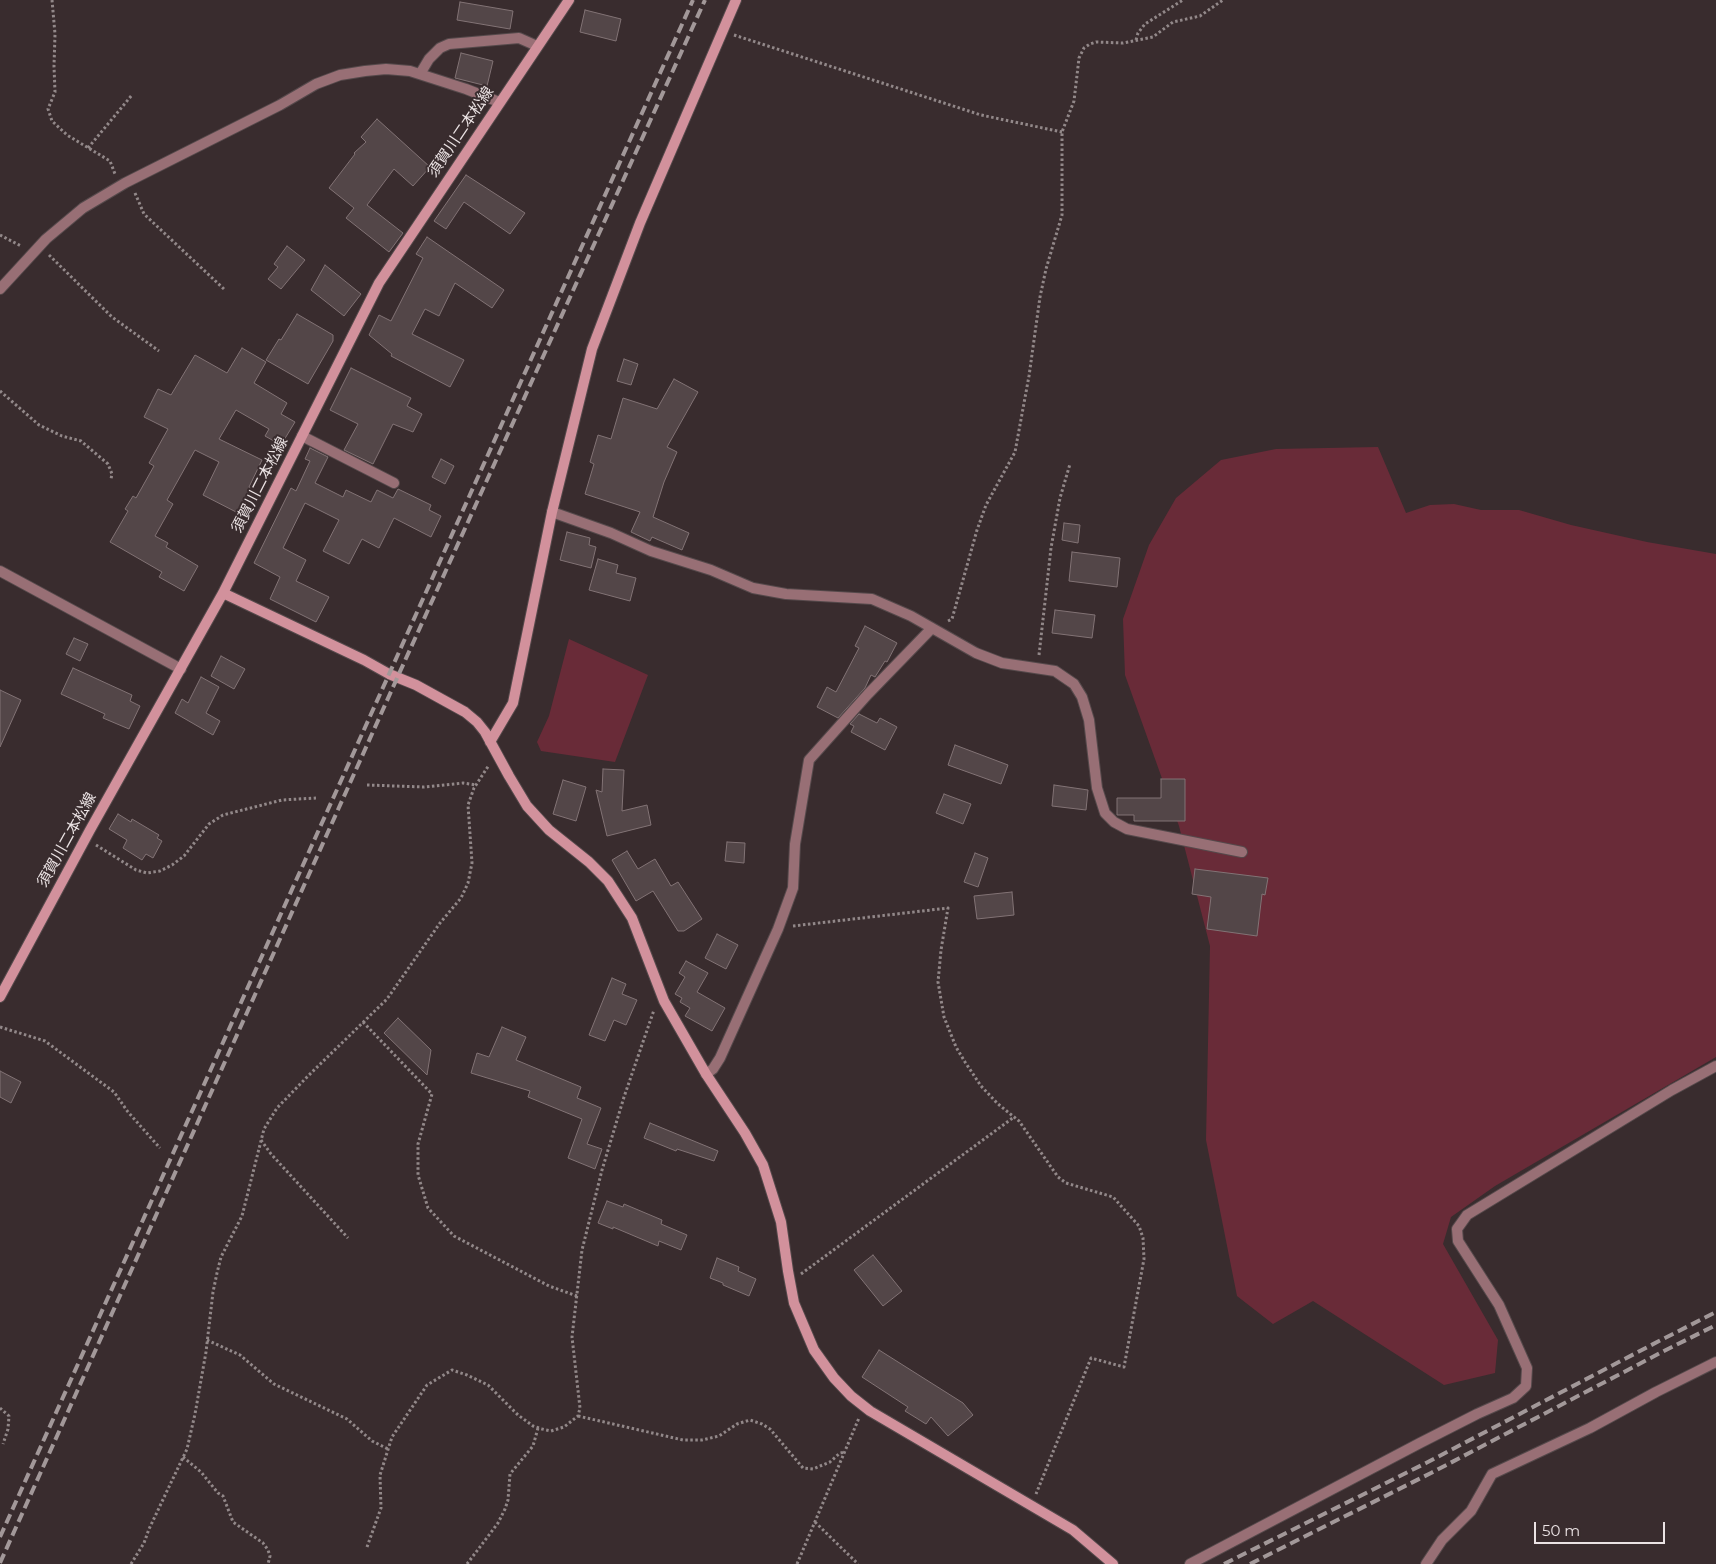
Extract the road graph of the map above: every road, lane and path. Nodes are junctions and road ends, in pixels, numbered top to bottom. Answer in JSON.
{"nodes":[{"id":1,"x":52,"y":0,"type":"edge"},
{"id":2,"x":569,"y":0,"type":"edge"},
{"id":3,"x":736,"y":0,"type":"edge"},
{"id":4,"x":1183,"y":0,"type":"edge"},
{"id":5,"x":1224,"y":0,"type":"edge"},
{"id":6,"x":722,"y":31,"type":"junction"},
{"id":7,"x":1136,"y":41,"type":"junction"},
{"id":8,"x":537,"y":46,"type":"junction"},
{"id":9,"x":420,"y":74,"type":"junction"},
{"id":10,"x":132,"y":95,"type":"dead end"},
{"id":11,"x":499,"y":102,"type":"junction"},
{"id":12,"x":1062,"y":132,"type":"junction"},
{"id":13,"x":88,"y":148,"type":"junction"},
{"id":14,"x":130,"y":180,"type":"junction"},
{"id":15,"x":119,"y":186,"type":"junction"},
{"id":16,"x":0,"y":235,"type":"edge"},
{"id":17,"x":40,"y":245,"type":"junction"},
{"id":18,"x":32,"y":253,"type":"junction"},
{"id":19,"x":0,"y":289,"type":"edge"},
{"id":20,"x":225,"y":290,"type":"dead end"},
{"id":21,"x":159,"y":351,"type":"dead end"},
{"id":22,"x":0,"y":391,"type":"edge"},
{"id":23,"x":302,"y":436,"type":"junction"},
{"id":24,"x":1070,"y":464,"type":"dead end"},
{"id":25,"x":111,"y":479,"type":"dead end"},
{"id":26,"x":394,"y":483,"type":"dead end"},
{"id":27,"x":552,"y":512,"type":"junction"},
{"id":28,"x":0,"y":571,"type":"edge"},
{"id":29,"x":223,"y":593,"type":"junction"},
{"id":30,"x":932,"y":628,"type":"junction"},
{"id":31,"x":1038,"y":668,"type":"junction"},
{"id":32,"x":181,"y":669,"type":"junction"},
{"id":33,"x":490,"y":742,"type":"junction"},
{"id":34,"x":498,"y":755,"type":"junction"},
{"id":35,"x":476,"y":784,"type":"junction"},
{"id":36,"x":367,"y":786,"type":"dead end"},
{"id":37,"x":316,"y":798,"type":"dead end"},
{"id":38,"x":85,"y":838,"type":"junction"},
{"id":39,"x":1242,"y":852,"type":"dead end"},
{"id":40,"x":780,"y":922,"type":"junction"},
{"id":41,"x":0,"y":996,"type":"edge"},
{"id":42,"x":662,"y":997,"type":"junction"},
{"id":43,"x":363,"y":1022,"type":"junction"},
{"id":44,"x":0,"y":1027,"type":"edge"},
{"id":45,"x":1716,"y":1066,"type":"edge"},
{"id":46,"x":706,"y":1074,"type":"junction"},
{"id":47,"x":1014,"y":1117,"type":"junction"},
{"id":48,"x":260,"y":1139,"type":"junction"},
{"id":49,"x":160,"y":1148,"type":"dead end"},
{"id":50,"x":348,"y":1238,"type":"dead end"},
{"id":51,"x":789,"y":1279,"type":"junction"},
{"id":52,"x":577,"y":1296,"type":"junction"},
{"id":53,"x":207,"y":1340,"type":"junction"},
{"id":54,"x":1716,"y":1362,"type":"edge"},
{"id":55,"x":864,"y":1406,"type":"junction"},
{"id":56,"x":0,"y":1408,"type":"edge"},
{"id":57,"x":578,"y":1416,"type":"junction"},
{"id":58,"x":538,"y":1428,"type":"junction"},
{"id":59,"x":3,"y":1444,"type":"dead end"},
{"id":60,"x":388,"y":1450,"type":"junction"},
{"id":61,"x":845,"y":1452,"type":"junction"},
{"id":62,"x":183,"y":1457,"type":"junction"},
{"id":63,"x":1031,"y":1506,"type":"junction"},
{"id":64,"x":815,"y":1522,"type":"junction"},
{"id":65,"x":367,"y":1547,"type":"dead end"},
{"id":66,"x":132,"y":1564,"type":"edge"},
{"id":67,"x":268,"y":1564,"type":"edge"},
{"id":68,"x":466,"y":1564,"type":"edge"},
{"id":69,"x":797,"y":1564,"type":"edge"},
{"id":70,"x":858,"y":1564,"type":"edge"},
{"id":71,"x":1113,"y":1564,"type":"edge"},
{"id":72,"x":1190,"y":1564,"type":"edge"},
{"id":73,"x":1426,"y":1564,"type":"edge"}],
"edges":[{"from":1,"to":13,"type":"path"},
{"from":2,"to":8,"type":"street","name":"須賀川二本松線"},
{"from":3,"to":6,"type":"street"},
{"from":4,"to":7,"type":"path"},
{"from":5,"to":7,"type":"path"},
{"from":6,"to":12,"type":"path"},
{"from":6,"to":27,"type":"street"},
{"from":7,"to":12,"type":"path"},
{"from":8,"to":9,"type":"street"},
{"from":8,"to":11,"type":"street","name":"須賀川二本松線"},
{"from":9,"to":11,"type":"street"},
{"from":9,"to":14,"type":"street"},
{"from":10,"to":13,"type":"path"},
{"from":11,"to":23,"type":"street","name":"須賀川二本松線"},
{"from":12,"to":30,"type":"path"},
{"from":13,"to":15,"type":"path"},
{"from":14,"to":15,"type":"street"},
{"from":14,"to":20,"type":"path"},
{"from":15,"to":17,"type":"street"},
{"from":16,"to":18,"type":"path"},
{"from":17,"to":18,"type":"street"},
{"from":17,"to":21,"type":"path"},
{"from":18,"to":19,"type":"street"},
{"from":22,"to":25,"type":"path"},
{"from":23,"to":26,"type":"street"},
{"from":23,"to":29,"type":"street","name":"須賀川二本松線"},
{"from":24,"to":31,"type":"path"},
{"from":27,"to":30,"type":"street"},
{"from":27,"to":33,"type":"street"},
{"from":28,"to":32,"type":"street"},
{"from":29,"to":32,"type":"street","name":"須賀川二本松線"},
{"from":29,"to":33,"type":"street"},
{"from":30,"to":31,"type":"street"},
{"from":30,"to":40,"type":"street"},
{"from":31,"to":39,"type":"street"},
{"from":32,"to":38,"type":"street","name":"須賀川二本松線"},
{"from":33,"to":34,"type":"street"},
{"from":34,"to":35,"type":"path"},
{"from":34,"to":42,"type":"street"},
{"from":35,"to":36,"type":"path"},
{"from":35,"to":43,"type":"path"},
{"from":37,"to":38,"type":"path"},
{"from":38,"to":41,"type":"street","name":"須賀川二本松線"},
{"from":40,"to":46,"type":"street"},
{"from":40,"to":47,"type":"path"},
{"from":42,"to":46,"type":"street"},
{"from":42,"to":52,"type":"path"},
{"from":43,"to":48,"type":"path"},
{"from":43,"to":52,"type":"path"},
{"from":44,"to":49,"type":"path"},
{"from":45,"to":72,"type":"street"},
{"from":46,"to":51,"type":"street"},
{"from":47,"to":51,"type":"path"},
{"from":47,"to":63,"type":"path"},
{"from":48,"to":50,"type":"path"},
{"from":48,"to":53,"type":"path"},
{"from":51,"to":55,"type":"street"},
{"from":52,"to":57,"type":"path"},
{"from":53,"to":60,"type":"path"},
{"from":53,"to":62,"type":"path"},
{"from":54,"to":73,"type":"street"},
{"from":55,"to":61,"type":"path"},
{"from":55,"to":63,"type":"street"},
{"from":56,"to":59,"type":"path"},
{"from":57,"to":58,"type":"path"},
{"from":57,"to":61,"type":"path"},
{"from":58,"to":60,"type":"path"},
{"from":58,"to":68,"type":"path"},
{"from":60,"to":65,"type":"path"},
{"from":61,"to":64,"type":"path"},
{"from":62,"to":66,"type":"path"},
{"from":62,"to":67,"type":"path"},
{"from":63,"to":71,"type":"street"},
{"from":64,"to":69,"type":"path"},
{"from":64,"to":70,"type":"path"}]}
